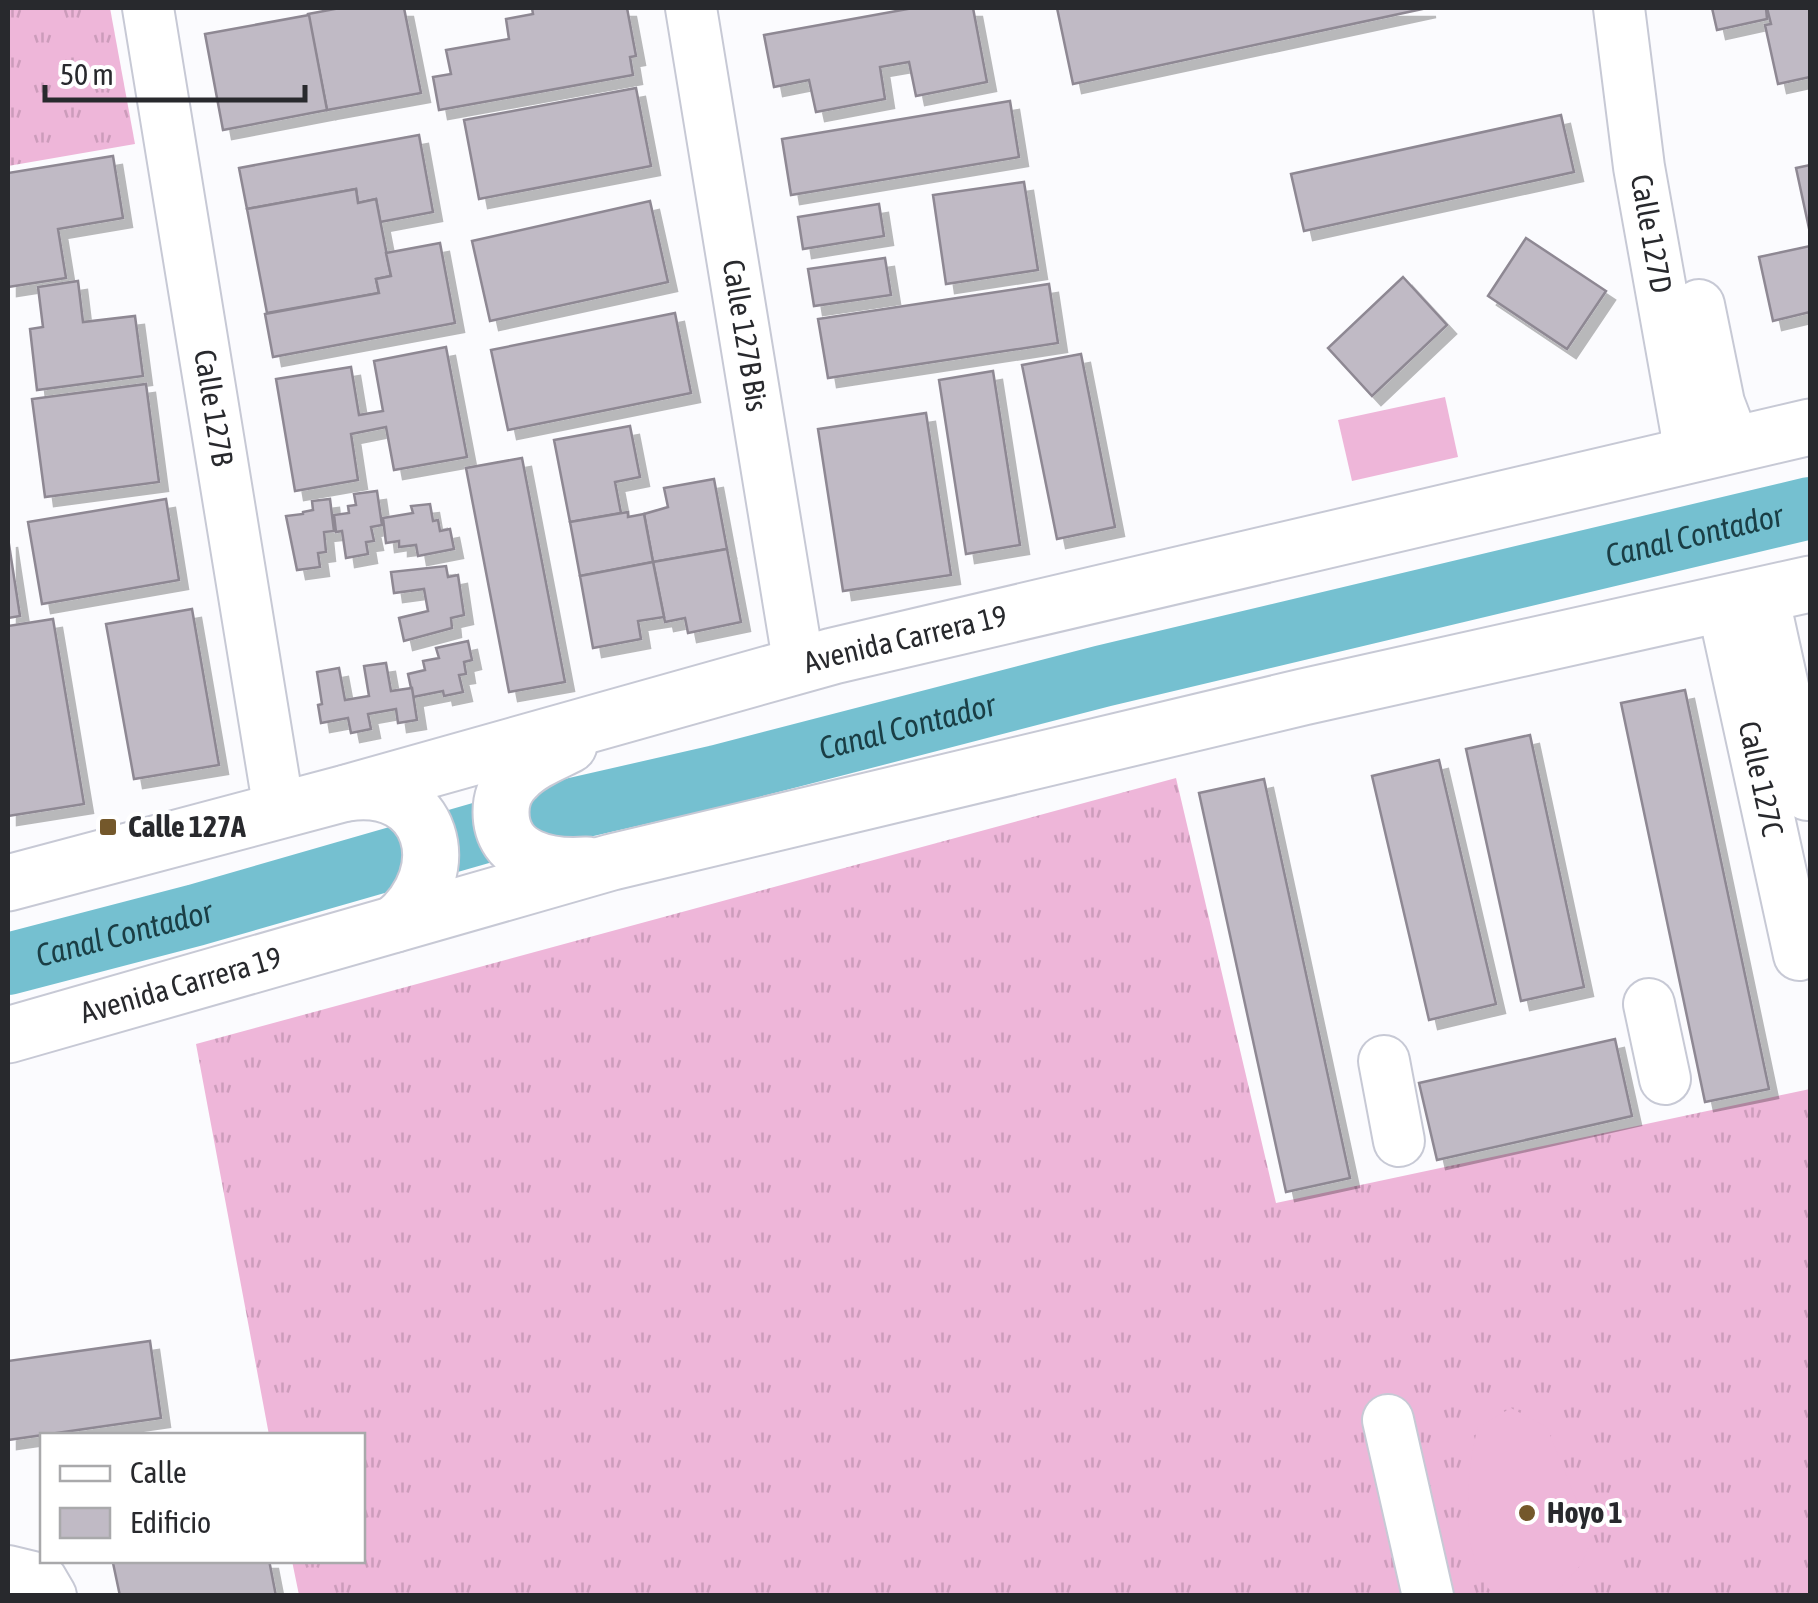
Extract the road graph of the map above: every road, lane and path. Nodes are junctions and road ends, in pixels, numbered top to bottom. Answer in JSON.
{"nodes":[{"id":1,"x":148,"y":8,"type":"edge"},
{"id":2,"x":691,"y":8,"type":"edge"},
{"id":3,"x":1622,"y":8,"type":"edge"},
{"id":4,"x":1810,"y":427,"type":"edge"},
{"id":5,"x":1711,"y":451,"type":"junction"},
{"id":6,"x":1765,"y":594,"type":"edge"},
{"id":7,"x":799,"y":666,"type":"junction"},
{"id":8,"x":682,"y":697,"type":"junction"},
{"id":9,"x":372,"y":796,"type":"junction"},
{"id":10,"x":1794,"y":798,"type":"edge"},
{"id":11,"x":279,"y":810,"type":"junction"},
{"id":12,"x":612,"y":862,"type":"junction"},
{"id":13,"x":8,"y":883,"type":"edge"},
{"id":14,"x":395,"y":924,"type":"junction"},
{"id":15,"x":1799,"y":955,"type":"dead end"},
{"id":16,"x":1650,"y":1004,"type":"dead end"},
{"id":17,"x":8,"y":1034,"type":"edge"},
{"id":18,"x":1384,"y":1060,"type":"dead end"},
{"id":19,"x":1666,"y":1080,"type":"dead end"},
{"id":20,"x":1399,"y":1141,"type":"dead end"},
{"id":21,"x":1388,"y":1420,"type":"dead end"},
{"id":22,"x":8,"y":1571,"type":"edge"},
{"id":23,"x":51,"y":1596,"type":"edge"},
{"id":24,"x":1428,"y":1596,"type":"edge"}],
"edges":[{"from":1,"to":11,"type":"street","name":"Calle 127B"},
{"from":2,"to":7,"type":"street","name":"Calle 127B Bis"},
{"from":3,"to":5,"type":"street","name":"Calle 127D"},
{"from":4,"to":5,"type":"main road","name":"Avenida Carrera 19"},
{"from":5,"to":7,"type":"main road","name":"Avenida Carrera 19"},
{"from":6,"to":10,"type":"street","name":"Calle 127C"},
{"from":6,"to":12,"type":"main road","name":"Avenida Carrera 19"},
{"from":7,"to":8,"type":"main road","name":"Avenida Carrera 19"},
{"from":8,"to":9,"type":"main road","name":"Avenida Carrera 19"},
{"from":8,"to":12,"type":"main road"},
{"from":9,"to":11,"type":"main road","name":"Avenida Carrera 19"},
{"from":9,"to":14,"type":"main road"},
{"from":10,"to":15,"type":"street","name":"Calle 127C"},
{"from":11,"to":13,"type":"main road","name":"Avenida Carrera 19"},
{"from":12,"to":14,"type":"main road","name":"Avenida Carrera 19"},
{"from":14,"to":17,"type":"main road","name":"Avenida Carrera 19"},
{"from":16,"to":19,"type":"street"},
{"from":18,"to":20,"type":"street"},
{"from":21,"to":24,"type":"street"},
{"from":22,"to":23,"type":"street"}]}
